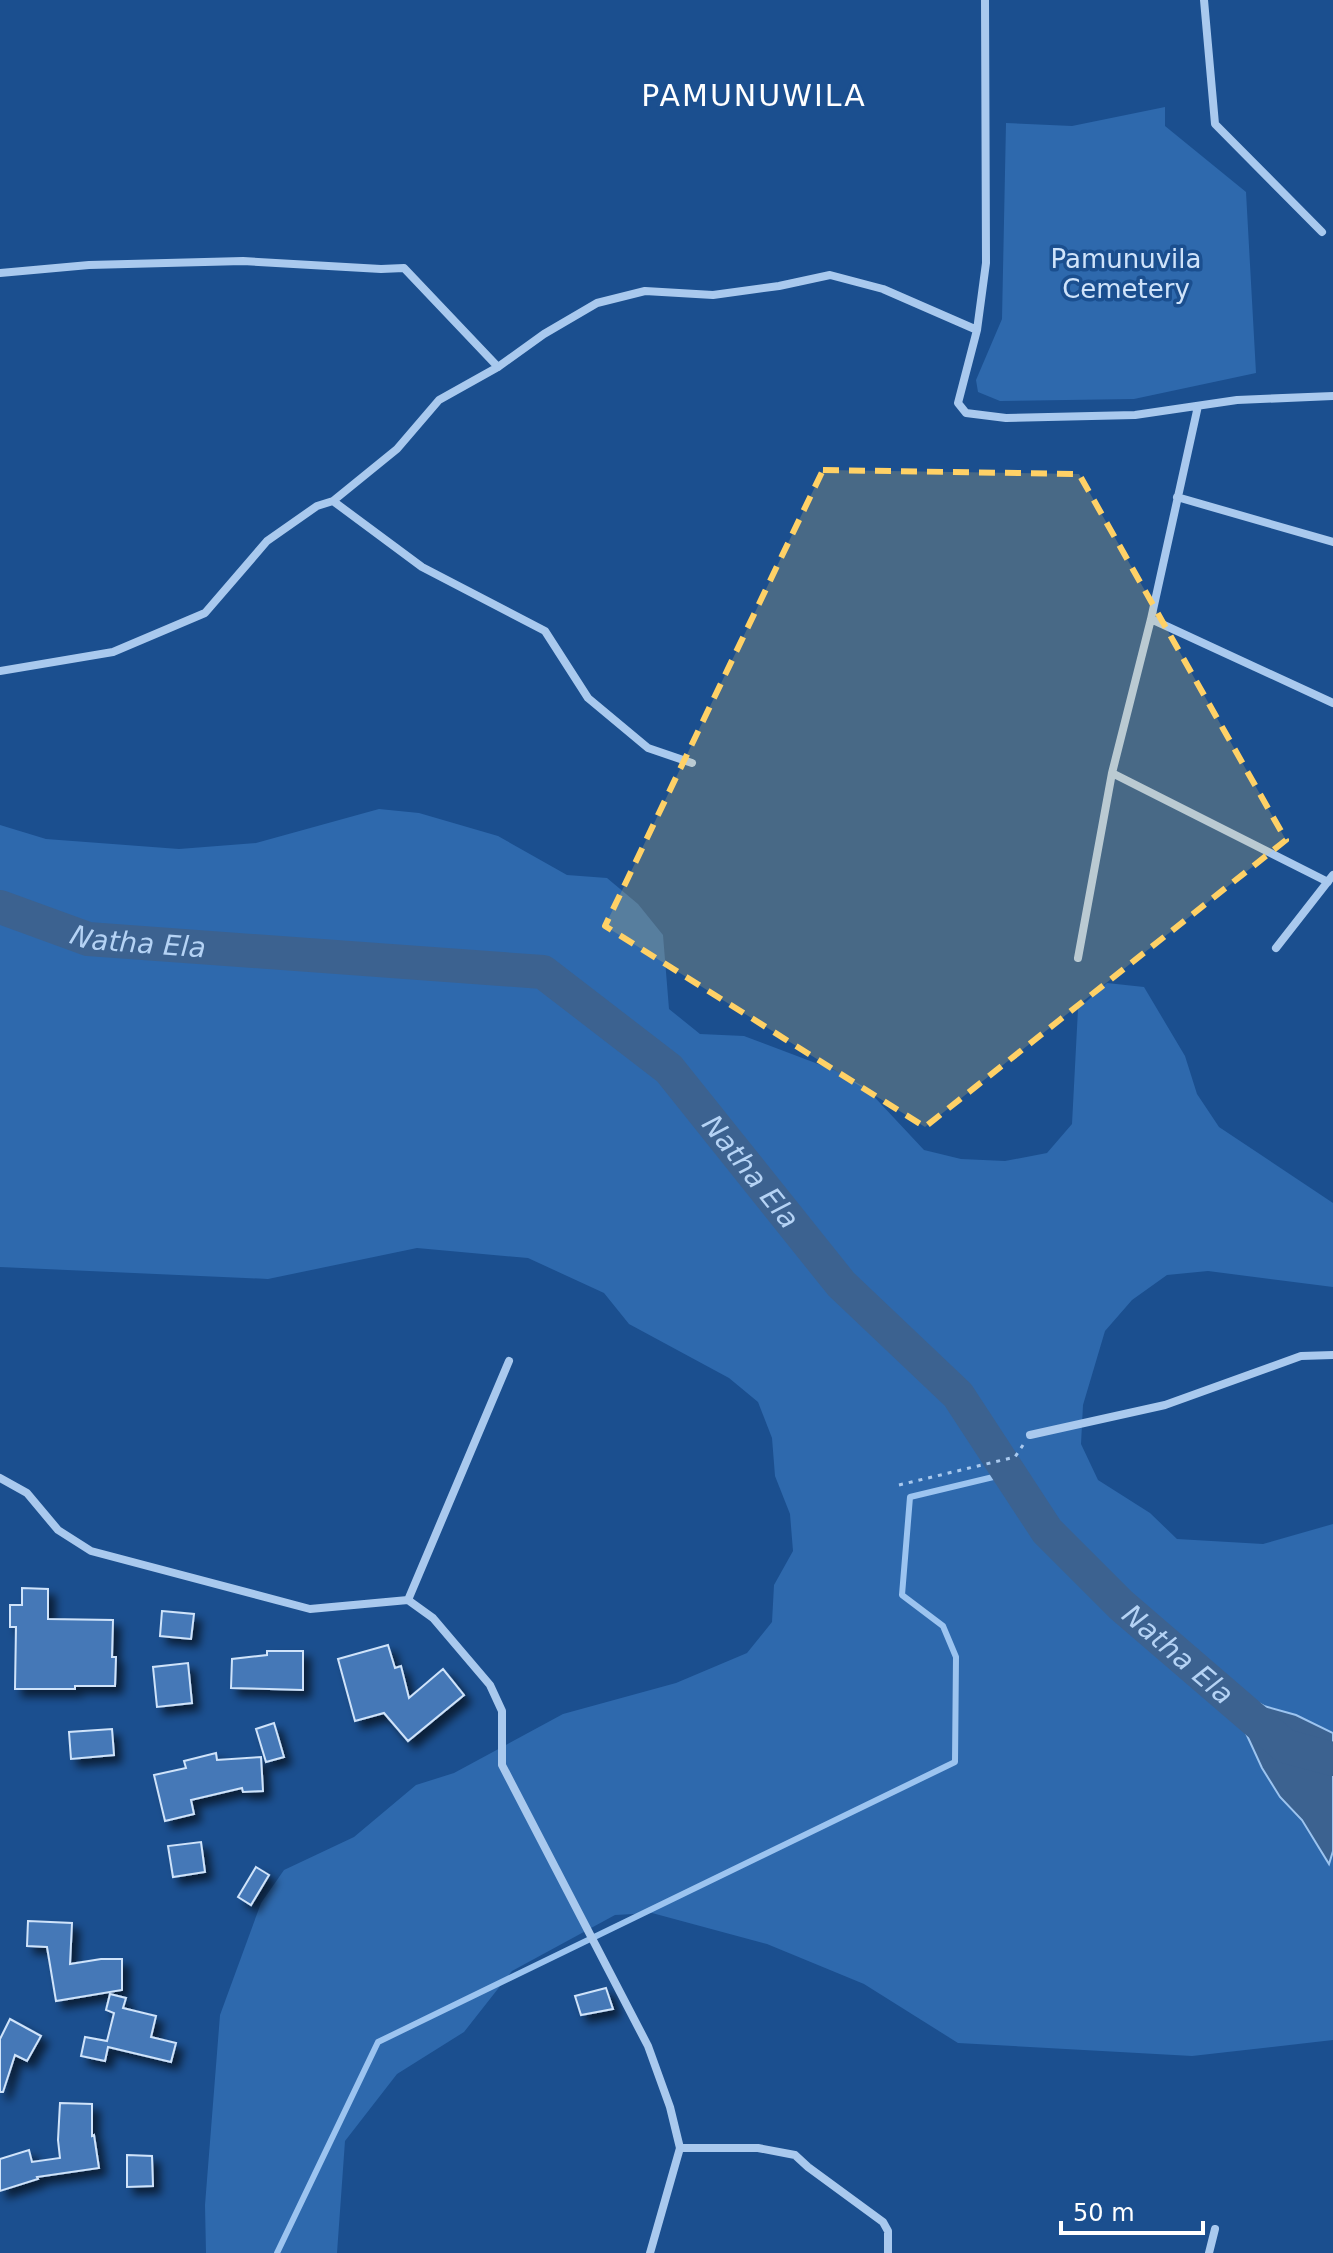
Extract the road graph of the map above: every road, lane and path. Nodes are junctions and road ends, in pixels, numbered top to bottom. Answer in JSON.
{"nodes":[{"id":1,"x":985,"y":0,"type":"edge"},
{"id":2,"x":1204,"y":0,"type":"edge"},
{"id":3,"x":1322,"y":232,"type":"dead end"},
{"id":4,"x":0,"y":273,"type":"edge"},
{"id":5,"x":977,"y":330,"type":"junction"},
{"id":6,"x":498,"y":367,"type":"junction"},
{"id":7,"x":1333,"y":396,"type":"edge"},
{"id":8,"x":1198,"y":406,"type":"junction"},
{"id":9,"x":1177,"y":497,"type":"junction"},
{"id":10,"x":333,"y":501,"type":"junction"},
{"id":11,"x":1333,"y":542,"type":"edge"},
{"id":12,"x":1151,"y":619,"type":"junction"},
{"id":13,"x":0,"y":671,"type":"edge"},
{"id":14,"x":1333,"y":703,"type":"edge"},
{"id":15,"x":692,"y":763,"type":"dead end"},
{"id":16,"x":1112,"y":773,"type":"junction"},
{"id":17,"x":1331,"y":878,"type":"edge"},
{"id":18,"x":1276,"y":948,"type":"dead end"},
{"id":19,"x":1078,"y":958,"type":"dead end"},
{"id":20,"x":1333,"y":1355,"type":"edge"},
{"id":21,"x":509,"y":1361,"type":"dead end"},
{"id":22,"x":1030,"y":1435,"type":"dead end"},
{"id":23,"x":1015,"y":1457,"type":"dead end"},
{"id":24,"x":0,"y":1478,"type":"edge"},
{"id":25,"x":899,"y":1485,"type":"dead end"},
{"id":26,"x":408,"y":1600,"type":"junction"},
{"id":27,"x":680,"y":2148,"type":"junction"},
{"id":28,"x":1215,"y":2229,"type":"dead end"},
{"id":29,"x":650,"y":2253,"type":"edge"},
{"id":30,"x":888,"y":2253,"type":"edge"},
{"id":31,"x":1209,"y":2253,"type":"edge"}],
"edges":[{"from":1,"to":5,"type":"street"},
{"from":2,"to":3,"type":"street"},
{"from":4,"to":6,"type":"street"},
{"from":5,"to":6,"type":"street"},
{"from":5,"to":8,"type":"street"},
{"from":6,"to":10,"type":"street"},
{"from":7,"to":8,"type":"street"},
{"from":8,"to":9,"type":"street"},
{"from":9,"to":11,"type":"street"},
{"from":9,"to":12,"type":"street"},
{"from":10,"to":13,"type":"street"},
{"from":10,"to":15,"type":"street"},
{"from":12,"to":14,"type":"street"},
{"from":12,"to":16,"type":"street"},
{"from":16,"to":17,"type":"street"},
{"from":16,"to":19,"type":"street"},
{"from":17,"to":18,"type":"street"},
{"from":20,"to":22,"type":"street"},
{"from":21,"to":26,"type":"street"},
{"from":23,"to":25,"type":"path"},
{"from":24,"to":26,"type":"street"},
{"from":26,"to":27,"type":"street"},
{"from":27,"to":29,"type":"street"},
{"from":27,"to":30,"type":"street"},
{"from":28,"to":31,"type":"street"}]}
